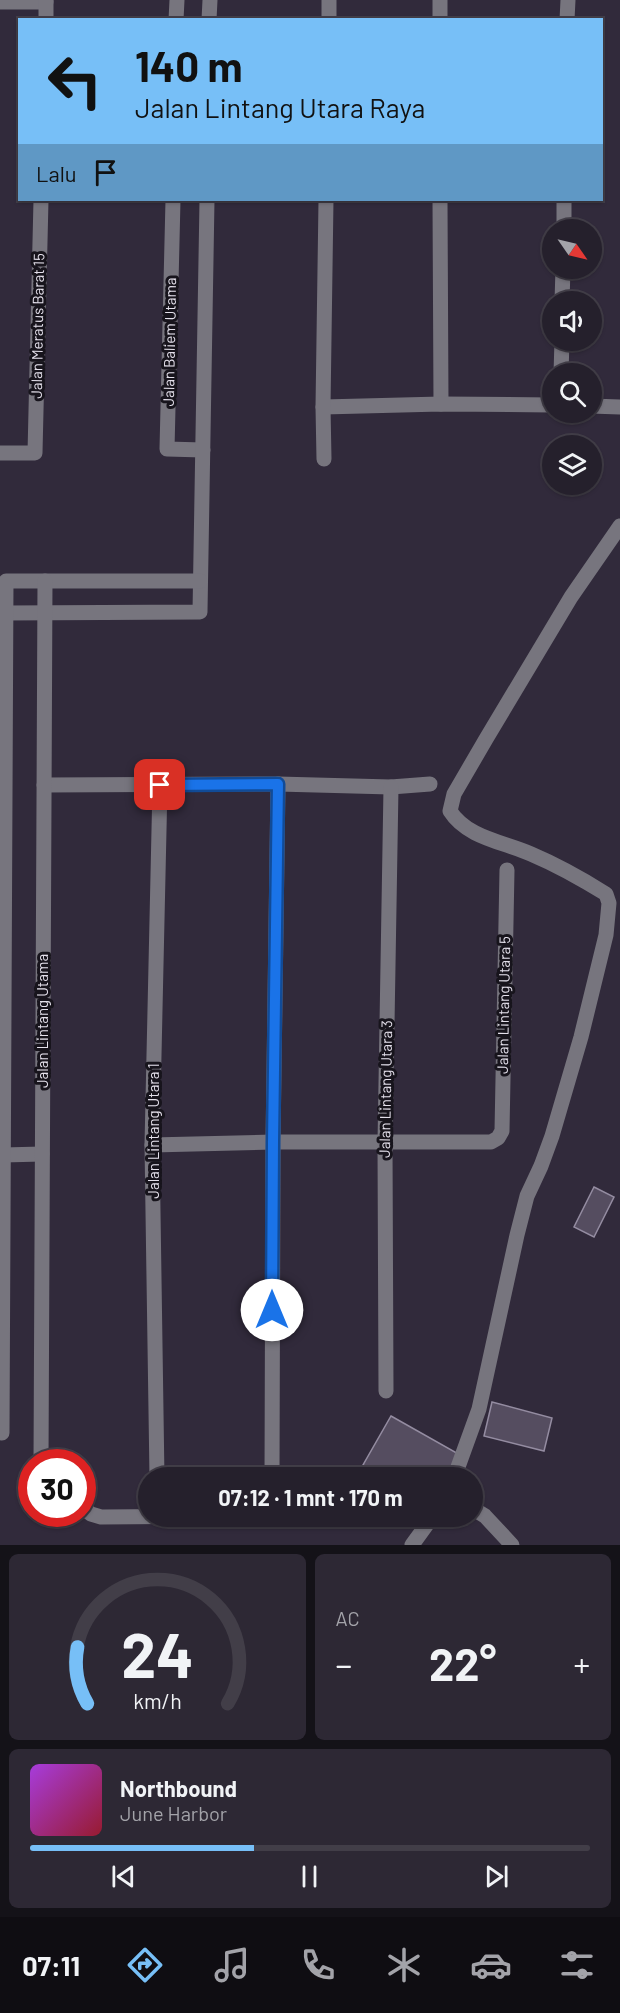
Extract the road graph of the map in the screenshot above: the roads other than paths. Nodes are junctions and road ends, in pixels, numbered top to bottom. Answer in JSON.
{"nodes":[{"id":1,"x":177,"y":0,"type":"edge"},
{"id":2,"x":210,"y":0,"type":"edge"},
{"id":3,"x":329,"y":0,"type":"edge"},
{"id":4,"x":440,"y":0,"type":"edge"},
{"id":5,"x":567,"y":0,"type":"edge"},
{"id":6,"x":46,"y":1,"type":"edge"},
{"id":7,"x":0,"y":2,"type":"edge"},
{"id":8,"x":46,"y":18,"type":"edge"},
{"id":9,"x":177,"y":18,"type":"edge"},
{"id":10,"x":209,"y":18,"type":"edge"},
{"id":11,"x":329,"y":18,"type":"edge"},
{"id":12,"x":440,"y":18,"type":"edge"},
{"id":13,"x":567,"y":18,"type":"edge"},
{"id":14,"x":41,"y":201,"type":"edge"},
{"id":15,"x":173,"y":201,"type":"edge"},
{"id":16,"x":207,"y":201,"type":"edge"},
{"id":17,"x":326,"y":201,"type":"edge"},
{"id":18,"x":440,"y":201,"type":"edge"},
{"id":19,"x":564,"y":201,"type":"edge"},
{"id":20,"x":564,"y":219,"type":"edge"},
{"id":21,"x":441,"y":404,"type":"junction"},
{"id":22,"x":542,"y":405,"type":"edge"},
{"id":23,"x":602,"y":406,"type":"edge"},
{"id":24,"x":323,"y":407,"type":"junction"},
{"id":25,"x":620,"y":407,"type":"edge"},
{"id":26,"x":203,"y":450,"type":"junction"},
{"id":27,"x":0,"y":453,"type":"edge"},
{"id":28,"x":324,"y":459,"type":"dead end"},
{"id":29,"x":620,"y":526,"type":"edge"},
{"id":30,"x":45,"y":581,"type":"junction"},
{"id":31,"x":200,"y":581,"type":"junction"},
{"id":32,"x":45,"y":612,"type":"junction"},
{"id":33,"x":6,"y":613,"type":"junction"},
{"id":34,"x":3,"y":781,"type":"edge"},
{"id":35,"x":278,"y":784,"type":"junction"},
{"id":36,"x":430,"y":784,"type":"dead end"},
{"id":37,"x":44,"y":785,"type":"junction"},
{"id":38,"x":160,"y":785,"type":"junction"},
{"id":39,"x":391,"y":787,"type":"junction"},
{"id":40,"x":507,"y":870,"type":"dead end"},
{"id":41,"x":273,"y":1142,"type":"junction"},
{"id":42,"x":385,"y":1143,"type":"junction"},
{"id":43,"x":152,"y":1145,"type":"junction"},
{"id":44,"x":42,"y":1154,"type":"junction"},
{"id":45,"x":3,"y":1155,"type":"junction"},
{"id":46,"x":386,"y":1391,"type":"dead end"},
{"id":47,"x":2,"y":1433,"type":"dead end"},
{"id":48,"x":41,"y":1449,"type":"edge"},
{"id":49,"x":157,"y":1467,"type":"edge"},
{"id":50,"x":272,"y":1467,"type":"edge"},
{"id":51,"x":458,"y":1467,"type":"edge"},
{"id":52,"x":483,"y":1515,"type":"edge"},
{"id":53,"x":96,"y":1516,"type":"edge"},
{"id":54,"x":138,"y":1517,"type":"edge"},
{"id":55,"x":425,"y":1527,"type":"edge"},
{"id":56,"x":412,"y":1545,"type":"edge"},
{"id":57,"x":512,"y":1545,"type":"edge"}],
"edges":[{"from":1,"to":9,"type":"street"},
{"from":2,"to":10,"type":"street"},
{"from":3,"to":11,"type":"street"},
{"from":4,"to":12,"type":"street"},
{"from":5,"to":13,"type":"street"},
{"from":6,"to":7,"type":"street"},
{"from":6,"to":8,"type":"street"},
{"from":14,"to":27,"type":"street","name":"Jalan Meratus Barat 15"},
{"from":15,"to":26,"type":"street","name":"Jalan Baliem Utama"},
{"from":16,"to":26,"type":"street"},
{"from":17,"to":24,"type":"street"},
{"from":18,"to":21,"type":"street"},
{"from":19,"to":20,"type":"street"},
{"from":21,"to":22,"type":"street"},
{"from":21,"to":24,"type":"street"},
{"from":23,"to":25,"type":"street"},
{"from":24,"to":28,"type":"street"},
{"from":26,"to":31,"type":"street"},
{"from":29,"to":51,"type":"street"},
{"from":30,"to":31,"type":"street"},
{"from":30,"to":32,"type":"street","name":"Jalan Lintang Utama"},
{"from":30,"to":33,"type":"street"},
{"from":31,"to":32,"type":"street"},
{"from":32,"to":33,"type":"street"},
{"from":32,"to":37,"type":"street","name":"Jalan Lintang Utama"},
{"from":33,"to":34,"type":"street"},
{"from":34,"to":45,"type":"street"},
{"from":35,"to":38,"type":"street"},
{"from":35,"to":39,"type":"street"},
{"from":35,"to":41,"type":"street"},
{"from":36,"to":39,"type":"street"},
{"from":37,"to":38,"type":"street"},
{"from":37,"to":44,"type":"street","name":"Jalan Lintang Utama"},
{"from":38,"to":43,"type":"street","name":"Jalan Lintang Utara 1"},
{"from":39,"to":42,"type":"street","name":"Jalan Lintang Utara 3"},
{"from":40,"to":42,"type":"street","name":"Jalan Lintang Utara 5"},
{"from":41,"to":42,"type":"street"},
{"from":41,"to":43,"type":"street"},
{"from":41,"to":50,"type":"street"},
{"from":42,"to":46,"type":"street","name":"Jalan Lintang Utara 3"},
{"from":43,"to":49,"type":"street","name":"Jalan Lintang Utara 1"},
{"from":44,"to":45,"type":"street"},
{"from":44,"to":48,"type":"street","name":"Jalan Lintang Utama"},
{"from":45,"to":47,"type":"street"},
{"from":52,"to":57,"type":"street"},
{"from":53,"to":54,"type":"street"},
{"from":55,"to":56,"type":"street"}]}
